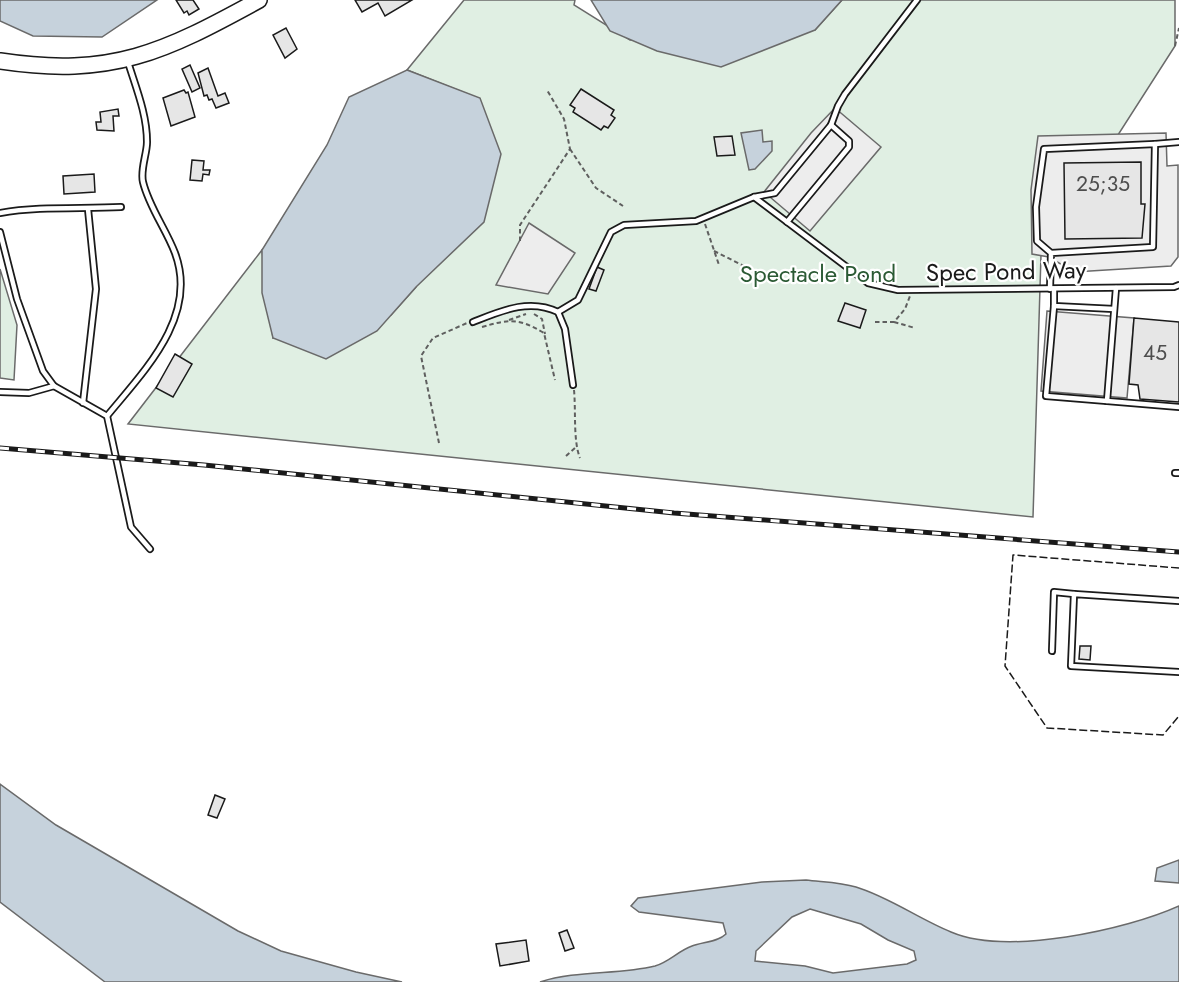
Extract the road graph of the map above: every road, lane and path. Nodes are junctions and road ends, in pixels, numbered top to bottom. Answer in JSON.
{"nodes":[{"id":1,"x":259,"y":0,"type":"edge"},
{"id":2,"x":916,"y":0,"type":"edge"},
{"id":3,"x":1179,"y":28,"type":"edge"},
{"id":4,"x":1175,"y":46,"type":"dead end"},
{"id":5,"x":127,"y":60,"type":"junction"},
{"id":6,"x":0,"y":61,"type":"edge"},
{"id":7,"x":547,"y":90,"type":"dead end"},
{"id":8,"x":831,"y":125,"type":"junction"},
{"id":9,"x":1179,"y":142,"type":"edge"},
{"id":10,"x":1155,"y":144,"type":"junction"},
{"id":11,"x":570,"y":149,"type":"junction"},
{"id":12,"x":754,"y":197,"type":"junction"},
{"id":13,"x":623,"y":206,"type":"dead end"},
{"id":14,"x":121,"y":207,"type":"dead end"},
{"id":15,"x":88,"y":209,"type":"junction"},
{"id":16,"x":0,"y":213,"type":"edge"},
{"id":17,"x":703,"y":218,"type":"junction"},
{"id":18,"x":787,"y":222,"type":"junction"},
{"id":19,"x":0,"y":232,"type":"edge"},
{"id":20,"x":520,"y":241,"type":"dead end"},
{"id":21,"x":714,"y":251,"type":"junction"},
{"id":22,"x":1051,"y":253,"type":"junction"},
{"id":23,"x":719,"y":265,"type":"dead end"},
{"id":24,"x":750,"y":270,"type":"dead end"},
{"id":25,"x":1178,"y":287,"type":"edge"},
{"id":26,"x":1116,"y":288,"type":"junction"},
{"id":27,"x":1052,"y":289,"type":"junction"},
{"id":28,"x":911,"y":290,"type":"junction"},
{"id":29,"x":1054,"y":306,"type":"junction"},
{"id":30,"x":1114,"y":309,"type":"junction"},
{"id":31,"x":558,"y":312,"type":"junction"},
{"id":32,"x":508,"y":320,"type":"junction"},
{"id":33,"x":473,"y":322,"type":"joint"},
{"id":34,"x":875,"y":322,"type":"dead end"},
{"id":35,"x":894,"y":322,"type":"junction"},
{"id":36,"x":464,"y":324,"type":"junction"},
{"id":37,"x":481,"y":328,"type":"dead end"},
{"id":38,"x":915,"y":328,"type":"dead end"},
{"id":39,"x":471,"y":330,"type":"dead end"},
{"id":40,"x":546,"y":340,"type":"junction"},
{"id":41,"x":555,"y":380,"type":"dead end"},
{"id":42,"x":573,"y":385,"type":"joint"},
{"id":43,"x":54,"y":386,"type":"junction"},
{"id":44,"x":0,"y":392,"type":"edge"},
{"id":45,"x":1107,"y":401,"type":"junction"},
{"id":46,"x":83,"y":403,"type":"junction"},
{"id":47,"x":1179,"y":407,"type":"edge"},
{"id":48,"x":106,"y":416,"type":"junction"},
{"id":49,"x":439,"y":443,"type":"dead end"},
{"id":50,"x":576,"y":447,"type":"junction"},
{"id":51,"x":566,"y":456,"type":"dead end"},
{"id":52,"x":580,"y":458,"type":"dead end"},
{"id":53,"x":150,"y":549,"type":"dead end"},
{"id":54,"x":1074,"y":594,"type":"junction"},
{"id":55,"x":1179,"y":601,"type":"edge"},
{"id":56,"x":1052,"y":651,"type":"dead end"},
{"id":57,"x":1179,"y":672,"type":"edge"}],
"edges":[{"from":1,"to":5,"type":"main road"},
{"from":2,"to":8,"type":"lane"},
{"from":3,"to":4,"type":"path"},
{"from":5,"to":6,"type":"main road"},
{"from":5,"to":48,"type":"lane"},
{"from":7,"to":11,"type":"path"},
{"from":8,"to":12,"type":"lane"},
{"from":8,"to":18,"type":"lane"},
{"from":9,"to":10,"type":"lane"},
{"from":10,"to":22,"type":"lane"},
{"from":10,"to":22,"type":"lane"},
{"from":11,"to":13,"type":"path"},
{"from":11,"to":20,"type":"path"},
{"from":12,"to":17,"type":"lane"},
{"from":12,"to":18,"type":"lane","name":"Spec Pond Way"},
{"from":14,"to":15,"type":"lane"},
{"from":15,"to":16,"type":"lane"},
{"from":15,"to":46,"type":"lane"},
{"from":17,"to":21,"type":"path"},
{"from":17,"to":31,"type":"lane"},
{"from":18,"to":28,"type":"lane","name":"Spec Pond Way"},
{"from":19,"to":43,"type":"lane"},
{"from":21,"to":23,"type":"path"},
{"from":21,"to":24,"type":"path"},
{"from":22,"to":27,"type":"lane"},
{"from":25,"to":26,"type":"lane","name":"Spec Pond Way"},
{"from":26,"to":27,"type":"lane","name":"Spec Pond Way"},
{"from":26,"to":30,"type":"lane"},
{"from":27,"to":28,"type":"lane","name":"Spec Pond Way"},
{"from":27,"to":29,"type":"lane"},
{"from":28,"to":35,"type":"path"},
{"from":29,"to":30,"type":"lane"},
{"from":29,"to":45,"type":"lane"},
{"from":30,"to":45,"type":"lane"},
{"from":31,"to":33,"type":"lane"},
{"from":31,"to":42,"type":"lane"},
{"from":32,"to":37,"type":"path"},
{"from":32,"to":40,"type":"path"},
{"from":32,"to":40,"type":"path"},
{"from":33,"to":36,"type":"path"},
{"from":34,"to":35,"type":"path"},
{"from":35,"to":38,"type":"path"},
{"from":36,"to":39,"type":"path"},
{"from":36,"to":49,"type":"path"},
{"from":40,"to":41,"type":"path"},
{"from":42,"to":50,"type":"path"},
{"from":43,"to":44,"type":"lane"},
{"from":43,"to":46,"type":"lane"},
{"from":45,"to":47,"type":"lane"},
{"from":46,"to":48,"type":"lane"},
{"from":48,"to":53,"type":"lane"},
{"from":50,"to":51,"type":"path"},
{"from":50,"to":52,"type":"path"},
{"from":54,"to":55,"type":"lane"},
{"from":54,"to":56,"type":"lane"},
{"from":54,"to":57,"type":"lane"}]}
